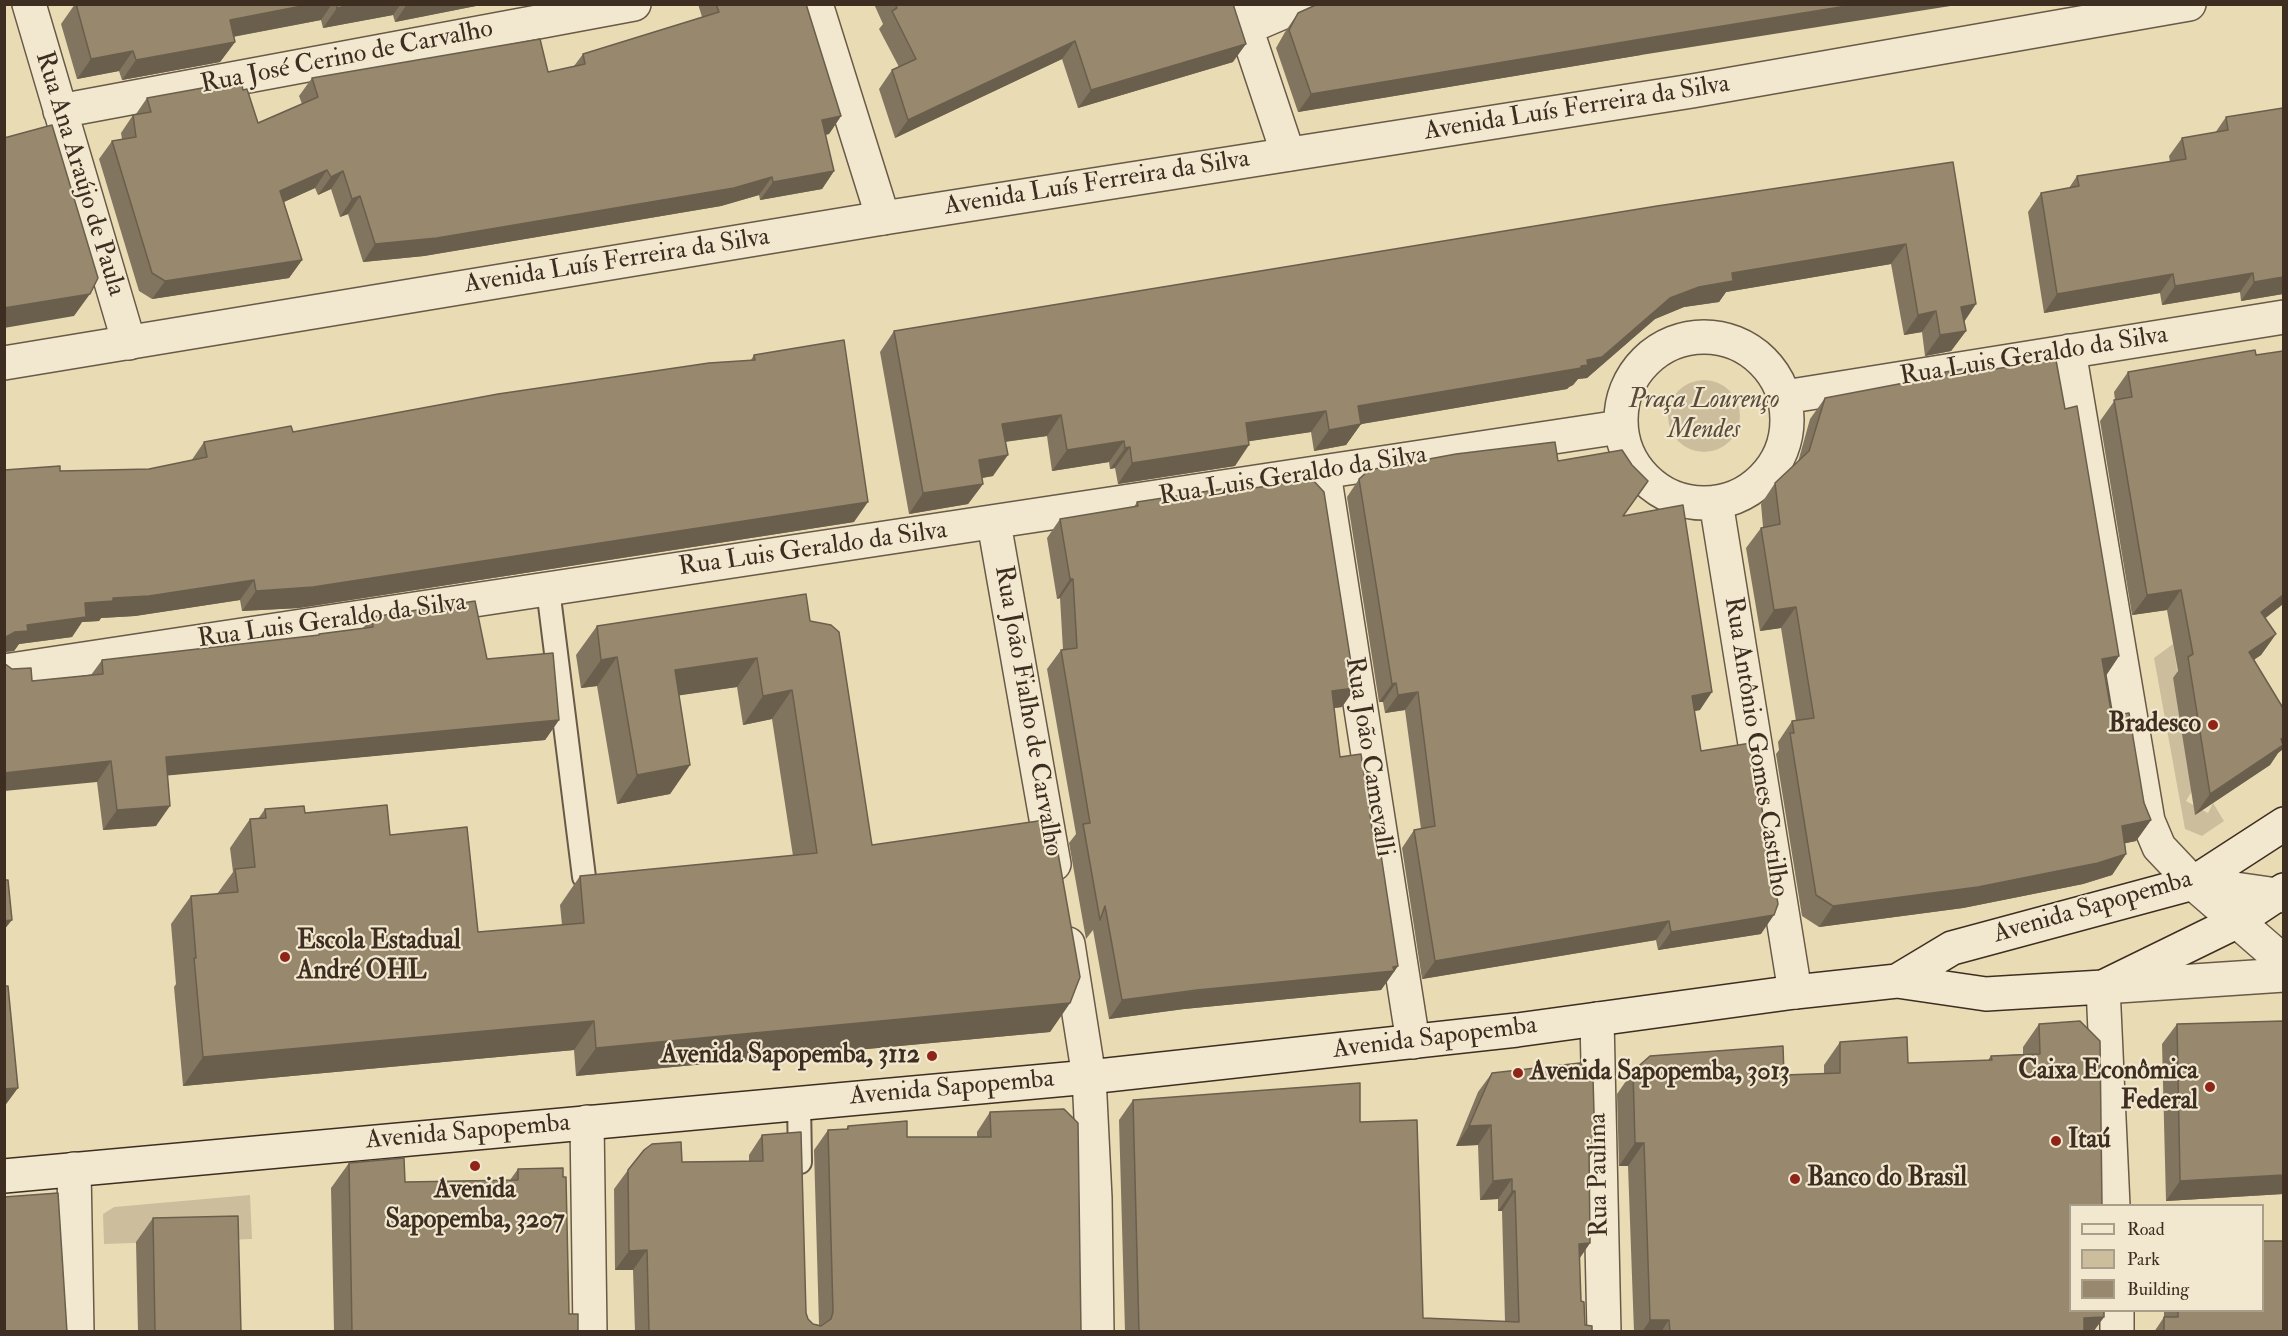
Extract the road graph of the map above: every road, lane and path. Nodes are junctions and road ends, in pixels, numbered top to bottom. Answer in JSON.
{"nodes":[{"id":1,"x":29,"y":4,"type":"edge"},
{"id":2,"x":634,"y":4,"type":"edge"},
{"id":3,"x":816,"y":4,"type":"edge"},
{"id":4,"x":1302,"y":4,"type":"edge"},
{"id":5,"x":2189,"y":4,"type":"edge"},
{"id":6,"x":1242,"y":16,"type":"edge"},
{"id":7,"x":60,"y":111,"type":"junction"},
{"id":8,"x":1288,"y":154,"type":"junction"},
{"id":9,"x":883,"y":218,"type":"junction"},
{"id":10,"x":2283,"y":317,"type":"edge"},
{"id":11,"x":129,"y":343,"type":"junction"},
{"id":12,"x":2069,"y":351,"type":"junction"},
{"id":13,"x":4,"y":363,"type":"edge"},
{"id":14,"x":1785,"y":397,"type":"junction"},
{"id":15,"x":1620,"y":427,"type":"junction"},
{"id":16,"x":1324,"y":473,"type":"junction"},
{"id":17,"x":1716,"y":502,"type":"junction"},
{"id":18,"x":994,"y":523,"type":"junction"},
{"id":19,"x":548,"y":589,"type":"junction"},
{"id":20,"x":4,"y":671,"type":"edge"},
{"id":21,"x":2283,"y":824,"type":"edge"},
{"id":22,"x":584,"y":877,"type":"edge"},
{"id":23,"x":2193,"y":883,"type":"junction"},
{"id":24,"x":2281,"y":894,"type":"edge"},
{"id":25,"x":2236,"y":922,"type":"junction"},
{"id":26,"x":2283,"y":962,"type":"edge"},
{"id":27,"x":2283,"y":975,"type":"edge"},
{"id":28,"x":1897,"y":981,"type":"junction"},
{"id":29,"x":2103,"y":987,"type":"junction"},
{"id":30,"x":1796,"y":992,"type":"junction"},
{"id":31,"x":1597,"y":1019,"type":"junction"},
{"id":32,"x":1413,"y":1042,"type":"junction"},
{"id":33,"x":1089,"y":1077,"type":"junction"},
{"id":34,"x":799,"y":1103,"type":"junction"},
{"id":35,"x":586,"y":1122,"type":"junction"},
{"id":36,"x":74,"y":1169,"type":"junction"},
{"id":37,"x":4,"y":1176,"type":"edge"},
{"id":38,"x":801,"y":1183,"type":"edge"},
{"id":39,"x":2113,"y":1204,"type":"edge"},
{"id":40,"x":2117,"y":1312,"type":"edge"},
{"id":41,"x":77,"y":1332,"type":"edge"},
{"id":42,"x":590,"y":1332,"type":"edge"},
{"id":43,"x":1097,"y":1332,"type":"edge"},
{"id":44,"x":1604,"y":1332,"type":"edge"},
{"id":45,"x":2117,"y":1332,"type":"edge"}],
"edges":[{"from":1,"to":7,"type":"street","name":"Rua Ana Araújo de Paula"},
{"from":2,"to":7,"type":"street","name":"Rua José Cerino de Carvalho"},
{"from":3,"to":9,"type":"street"},
{"from":4,"to":6,"type":"street"},
{"from":5,"to":8,"type":"street","name":"Avenida Luís Ferreira da Silva"},
{"from":6,"to":8,"type":"street"},
{"from":7,"to":11,"type":"street","name":"Rua Ana Araújo de Paula"},
{"from":8,"to":9,"type":"street","name":"Avenida Luís Ferreira da Silva"},
{"from":9,"to":11,"type":"street","name":"Avenida Luís Ferreira da Silva"},
{"from":10,"to":12,"type":"street","name":"Rua Luis Geraldo da Silva"},
{"from":11,"to":13,"type":"street","name":"Avenida Luís Ferreira da Silva"},
{"from":12,"to":14,"type":"street","name":"Rua Luis Geraldo da Silva"},
{"from":12,"to":23,"type":"street"},
{"from":14,"to":15,"type":"street"},
{"from":14,"to":17,"type":"street"},
{"from":15,"to":16,"type":"street","name":"Rua Luis Geraldo da Silva"},
{"from":15,"to":17,"type":"street"},
{"from":16,"to":18,"type":"street","name":"Rua Luis Geraldo da Silva"},
{"from":16,"to":32,"type":"street","name":"Rua João Camevalli"},
{"from":17,"to":30,"type":"street","name":"Rua Antônio Gomes Castilho"},
{"from":18,"to":19,"type":"street","name":"Rua Luis Geraldo da Silva"},
{"from":18,"to":33,"type":"street","name":"Rua João Fialho de Carvalho"},
{"from":19,"to":20,"type":"street","name":"Rua Luis Geraldo da Silva"},
{"from":19,"to":22,"type":"lane"},
{"from":21,"to":23,"type":"street","name":"Avenida Sapopemba"},
{"from":23,"to":24,"type":"street"},
{"from":23,"to":25,"type":"street"},
{"from":23,"to":28,"type":"street","name":"Avenida Sapopemba"},
{"from":24,"to":25,"type":"street","name":"Avenida Sapopemba"},
{"from":25,"to":26,"type":"street"},
{"from":25,"to":29,"type":"street","name":"Avenida Sapopemba"},
{"from":27,"to":29,"type":"street"},
{"from":28,"to":29,"type":"street","name":"Avenida Sapopemba"},
{"from":28,"to":30,"type":"street","name":"Avenida Sapopemba"},
{"from":29,"to":39,"type":"street"},
{"from":30,"to":31,"type":"street","name":"Avenida Sapopemba"},
{"from":31,"to":32,"type":"street","name":"Avenida Sapopemba"},
{"from":31,"to":44,"type":"street","name":"Rua Paulina"},
{"from":32,"to":33,"type":"street","name":"Avenida Sapopemba"},
{"from":33,"to":34,"type":"street","name":"Avenida Sapopemba"},
{"from":33,"to":43,"type":"street","name":"Rua João Fialho de Carvalho"},
{"from":34,"to":35,"type":"street","name":"Avenida Sapopemba"},
{"from":34,"to":38,"type":"lane"},
{"from":35,"to":36,"type":"street","name":"Avenida Sapopemba"},
{"from":35,"to":42,"type":"street"},
{"from":36,"to":37,"type":"street","name":"Avenida Sapopemba"},
{"from":36,"to":41,"type":"street"},
{"from":40,"to":45,"type":"street"}]}
